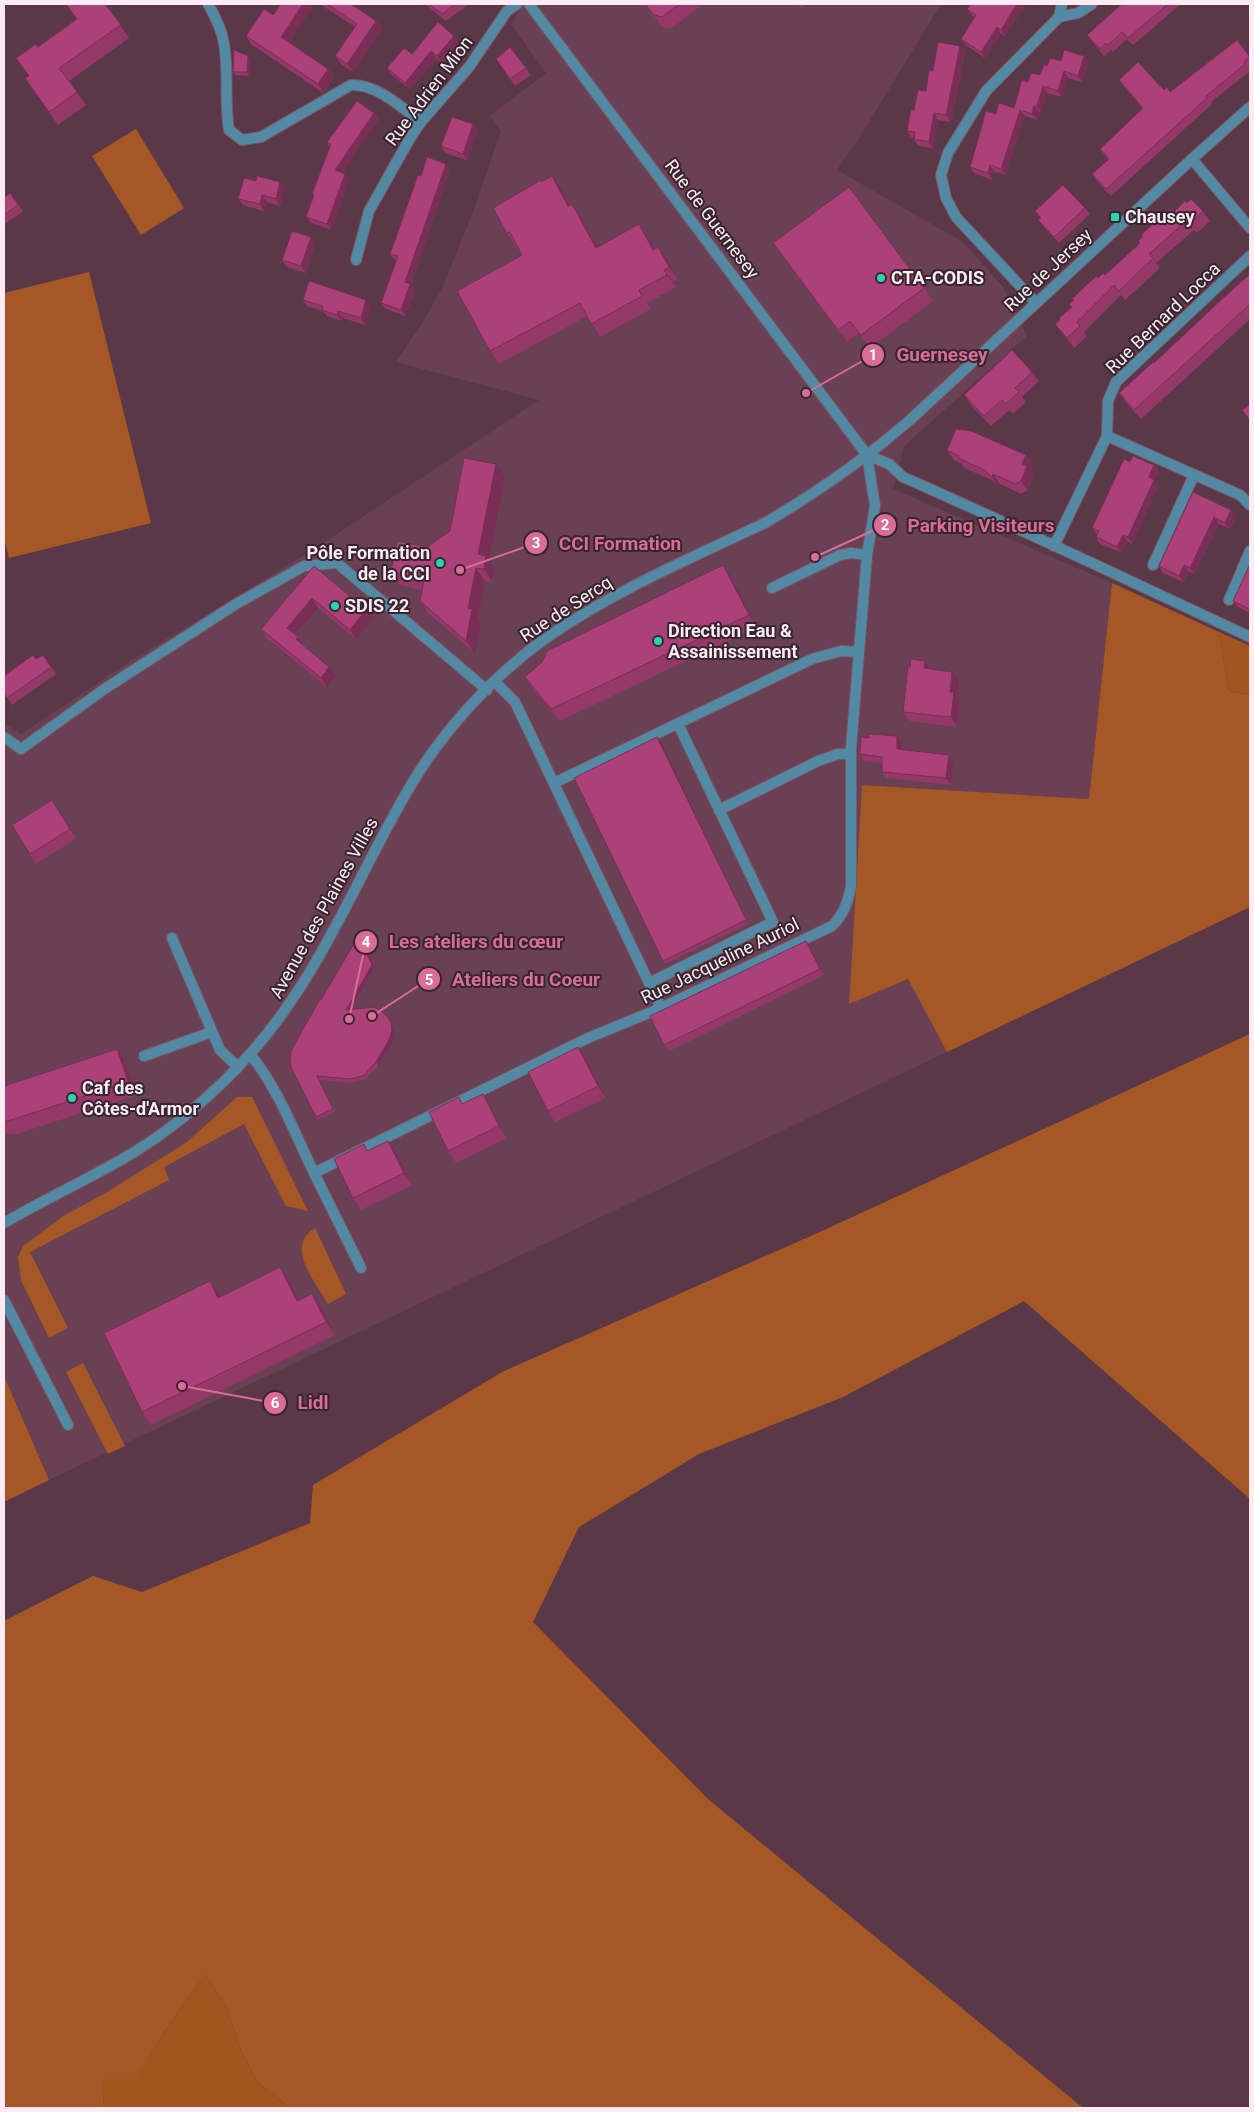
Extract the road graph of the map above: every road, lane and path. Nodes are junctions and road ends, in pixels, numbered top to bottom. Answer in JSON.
{"nodes":[{"id":1,"x":208,"y":4,"type":"edge"},
{"id":2,"x":517,"y":4,"type":"edge"},
{"id":3,"x":529,"y":4,"type":"edge"},
{"id":4,"x":1062,"y":4,"type":"edge"},
{"id":5,"x":1092,"y":4,"type":"edge"},
{"id":6,"x":1059,"y":16,"type":"junction"},
{"id":7,"x":1250,"y":107,"type":"edge"},
{"id":8,"x":421,"y":122,"type":"junction"},
{"id":9,"x":1192,"y":159,"type":"junction"},
{"id":10,"x":1250,"y":228,"type":"edge"},
{"id":11,"x":1250,"y":256,"type":"edge"},
{"id":12,"x":356,"y":260,"type":"dead end"},
{"id":13,"x":1036,"y":303,"type":"junction"},
{"id":14,"x":1107,"y":436,"type":"junction"},
{"id":15,"x":867,"y":455,"type":"junction"},
{"id":16,"x":1194,"y":475,"type":"junction"},
{"id":17,"x":1250,"y":506,"type":"edge"},
{"id":18,"x":1054,"y":546,"type":"junction"},
{"id":19,"x":1250,"y":551,"type":"edge"},
{"id":20,"x":867,"y":555,"type":"junction"},
{"id":21,"x":1153,"y":565,"type":"dead end"},
{"id":22,"x":772,"y":588,"type":"dead end"},
{"id":23,"x":1229,"y":600,"type":"dead end"},
{"id":24,"x":1250,"y":636,"type":"edge"},
{"id":25,"x":859,"y":652,"type":"junction"},
{"id":26,"x":495,"y":682,"type":"junction"},
{"id":27,"x":487,"y":690,"type":"junction"},
{"id":28,"x":678,"y":724,"type":"junction"},
{"id":29,"x":4,"y":737,"type":"edge"},
{"id":30,"x":851,"y":754,"type":"junction"},
{"id":31,"x":419,"y":772,"type":"joint"},
{"id":32,"x":554,"y":783,"type":"junction"},
{"id":33,"x":719,"y":810,"type":"junction"},
{"id":34,"x":172,"y":938,"type":"dead end"},
{"id":35,"x":649,"y":983,"type":"junction"},
{"id":36,"x":661,"y":1008,"type":"junction"},
{"id":37,"x":212,"y":1032,"type":"junction"},
{"id":38,"x":250,"y":1054,"type":"junction"},
{"id":39,"x":144,"y":1056,"type":"dead end"},
{"id":40,"x":238,"y":1067,"type":"junction"},
{"id":41,"x":314,"y":1174,"type":"junction"},
{"id":42,"x":4,"y":1223,"type":"edge"},
{"id":43,"x":360,"y":1268,"type":"dead end"},
{"id":44,"x":4,"y":1300,"type":"edge"},
{"id":45,"x":68,"y":1425,"type":"dead end"}],
"edges":[{"from":1,"to":8,"type":"street"},
{"from":2,"to":8,"type":"street","name":"Rue Adrien Mion"},
{"from":3,"to":15,"type":"street","name":"Rue de Guernesey"},
{"from":4,"to":6,"type":"street"},
{"from":5,"to":6,"type":"street"},
{"from":6,"to":13,"type":"street"},
{"from":7,"to":9,"type":"street","name":"Rue de Jersey"},
{"from":8,"to":12,"type":"street","name":"Rue Adrien Mion"},
{"from":9,"to":10,"type":"street"},
{"from":9,"to":13,"type":"street","name":"Rue de Jersey"},
{"from":11,"to":14,"type":"street","name":"Rue Bernard Locca"},
{"from":13,"to":15,"type":"street","name":"Rue de Jersey"},
{"from":14,"to":16,"type":"street"},
{"from":14,"to":18,"type":"street","name":"Rue Bernard Locca"},
{"from":15,"to":18,"type":"street"},
{"from":15,"to":20,"type":"street","name":"Rue Jacqueline Auriol"},
{"from":15,"to":26,"type":"street","name":"Rue de Sercq"},
{"from":16,"to":17,"type":"street"},
{"from":16,"to":21,"type":"street"},
{"from":18,"to":24,"type":"street"},
{"from":19,"to":23,"type":"street"},
{"from":20,"to":22,"type":"street"},
{"from":20,"to":25,"type":"street","name":"Rue Jacqueline Auriol"},
{"from":25,"to":28,"type":"street"},
{"from":25,"to":30,"type":"street","name":"Rue Jacqueline Auriol"},
{"from":26,"to":27,"type":"street","name":"Rue de Sercq"},
{"from":26,"to":32,"type":"street"},
{"from":27,"to":29,"type":"street"},
{"from":27,"to":31,"type":"street","name":"Rue de Sercq"},
{"from":28,"to":32,"type":"street"},
{"from":28,"to":33,"type":"street"},
{"from":30,"to":33,"type":"street"},
{"from":30,"to":36,"type":"street","name":"Rue Jacqueline Auriol"},
{"from":31,"to":38,"type":"street","name":"Avenue des Plaines Villes"},
{"from":32,"to":35,"type":"street"},
{"from":33,"to":35,"type":"street"},
{"from":34,"to":37,"type":"street"},
{"from":35,"to":36,"type":"street"},
{"from":36,"to":41,"type":"street","name":"Rue Jacqueline Auriol"},
{"from":37,"to":39,"type":"street"},
{"from":37,"to":40,"type":"street"},
{"from":38,"to":40,"type":"street","name":"Avenue des Plaines Villes"},
{"from":38,"to":41,"type":"street"},
{"from":40,"to":42,"type":"street","name":"Avenue des Plaines Villes"},
{"from":41,"to":43,"type":"street"},
{"from":44,"to":45,"type":"street"}]}
